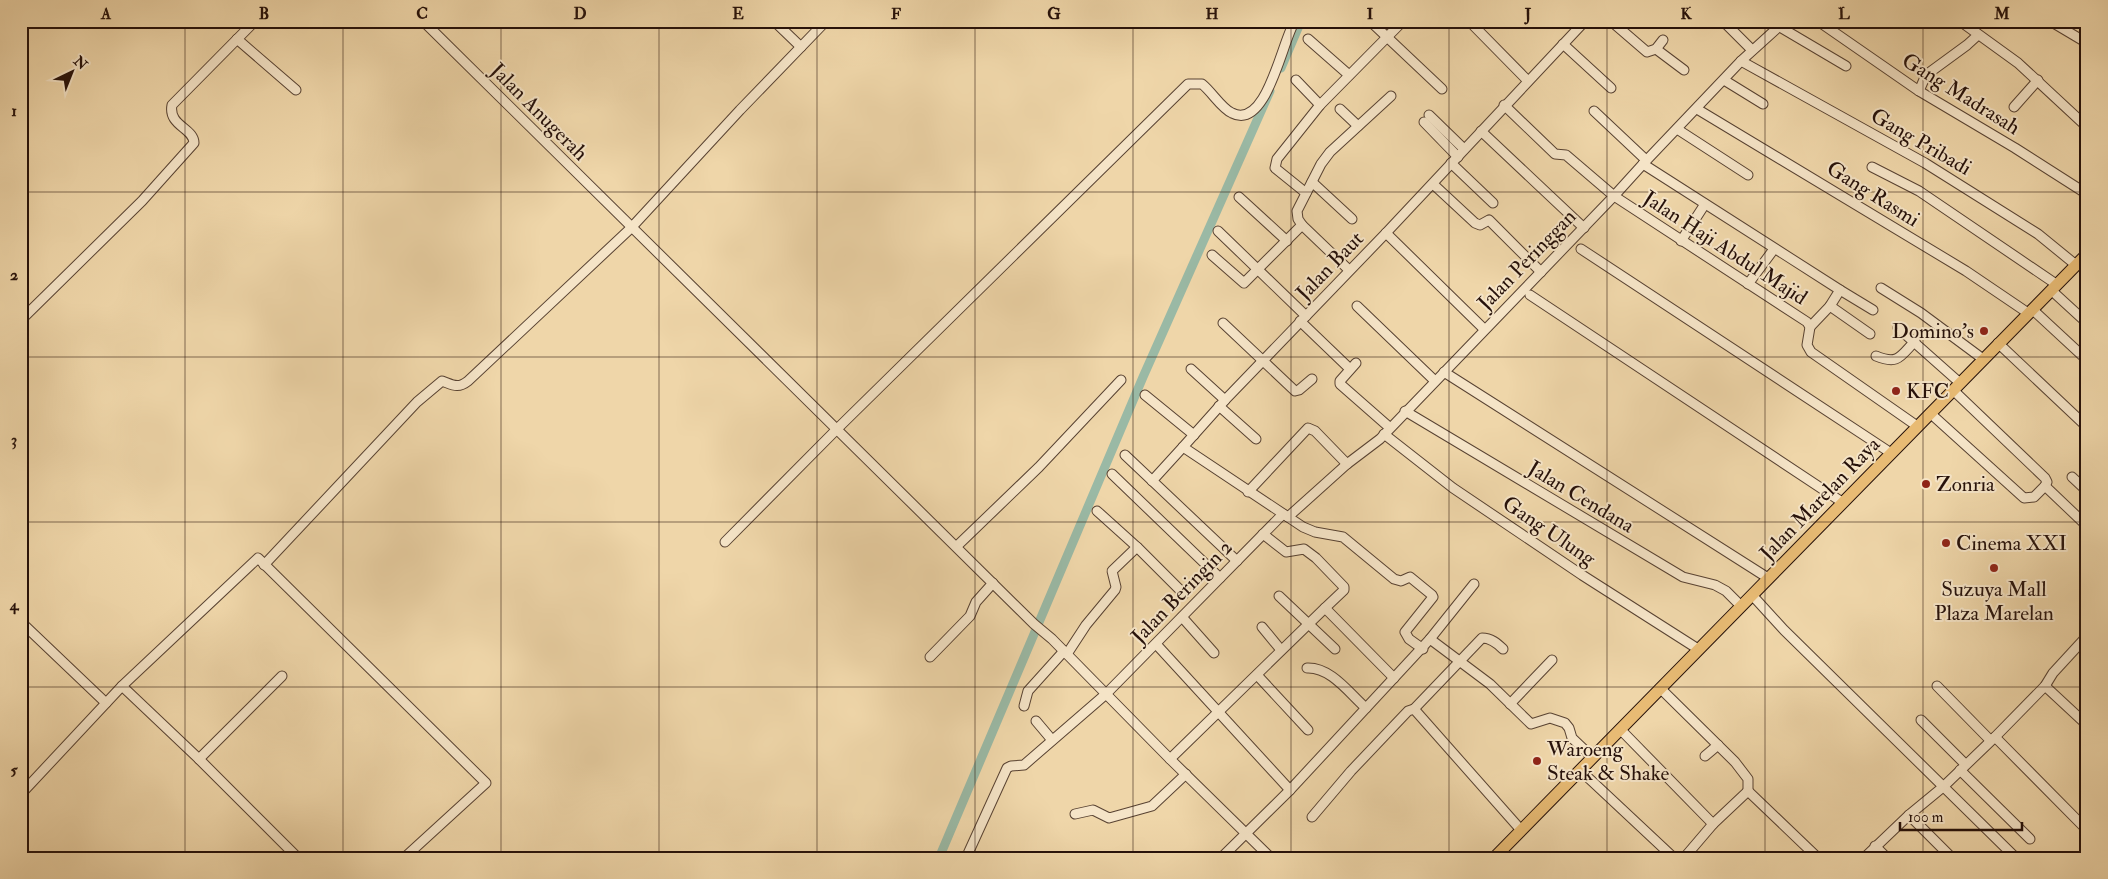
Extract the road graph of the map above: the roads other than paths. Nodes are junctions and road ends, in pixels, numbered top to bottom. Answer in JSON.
{"nodes":[{"id":1,"x":255,"y":21,"type":"edge"},
{"id":2,"x":423,"y":21,"type":"edge"},
{"id":3,"x":774,"y":21,"type":"edge"},
{"id":4,"x":826,"y":21,"type":"edge"},
{"id":5,"x":1294,"y":21,"type":"edge"},
{"id":6,"x":1370,"y":21,"type":"edge"},
{"id":7,"x":1403,"y":21,"type":"edge"},
{"id":8,"x":1469,"y":21,"type":"edge"},
{"id":9,"x":1611,"y":21,"type":"edge"},
{"id":10,"x":1818,"y":21,"type":"edge"},
{"id":11,"x":1960,"y":21,"type":"edge"},
{"id":12,"x":2050,"y":21,"type":"edge"},
{"id":13,"x":1582,"y":22,"type":"edge"},
{"id":14,"x":1725,"y":24,"type":"dead end"},
{"id":15,"x":1782,"y":24,"type":"edge"},
{"id":16,"x":1978,"y":35,"type":"junction"},
{"id":17,"x":1387,"y":37,"type":"junction"},
{"id":18,"x":237,"y":39,"type":"junction"},
{"id":19,"x":1308,"y":39,"type":"dead end"},
{"id":20,"x":1663,"y":40,"type":"dead end"},
{"id":21,"x":2087,"y":43,"type":"edge"},
{"id":22,"x":1563,"y":44,"type":"junction"},
{"id":23,"x":800,"y":47,"type":"junction"},
{"id":24,"x":1656,"y":48,"type":"junction"},
{"id":25,"x":1752,"y":50,"type":"junction"},
{"id":26,"x":1741,"y":61,"type":"junction"},
{"id":27,"x":1846,"y":66,"type":"dead end"},
{"id":28,"x":1684,"y":70,"type":"dead end"},
{"id":29,"x":1349,"y":75,"type":"junction"},
{"id":30,"x":1296,"y":80,"type":"dead end"},
{"id":31,"x":1724,"y":80,"type":"junction"},
{"id":32,"x":2038,"y":80,"type":"junction"},
{"id":33,"x":1528,"y":81,"type":"junction"},
{"id":34,"x":1611,"y":88,"type":"dead end"},
{"id":35,"x":1442,"y":89,"type":"dead end"},
{"id":36,"x":296,"y":90,"type":"dead end"},
{"id":37,"x":1919,"y":92,"type":"junction"},
{"id":38,"x":1391,"y":96,"type":"dead end"},
{"id":39,"x":1763,"y":104,"type":"dead end"},
{"id":40,"x":1320,"y":105,"type":"junction"},
{"id":41,"x":1504,"y":105,"type":"junction"},
{"id":42,"x":2014,"y":107,"type":"dead end"},
{"id":43,"x":1340,"y":108,"type":"dead end"},
{"id":44,"x":1696,"y":109,"type":"junction"},
{"id":45,"x":1594,"y":111,"type":"dead end"},
{"id":46,"x":1427,"y":119,"type":"dead end"},
{"id":47,"x":1358,"y":126,"type":"junction"},
{"id":48,"x":2087,"y":127,"type":"edge"},
{"id":49,"x":1677,"y":129,"type":"junction"},
{"id":50,"x":1481,"y":130,"type":"junction"},
{"id":51,"x":1461,"y":153,"type":"junction"},
{"id":52,"x":1644,"y":162,"type":"junction"},
{"id":53,"x":1451,"y":164,"type":"junction"},
{"id":54,"x":1872,"y":167,"type":"dead end"},
{"id":55,"x":1748,"y":175,"type":"dead end"},
{"id":56,"x":1312,"y":182,"type":"junction"},
{"id":57,"x":1433,"y":184,"type":"junction"},
{"id":58,"x":1306,"y":193,"type":"junction"},
{"id":59,"x":2087,"y":194,"type":"edge"},
{"id":60,"x":1614,"y":196,"type":"junction"},
{"id":61,"x":1239,"y":197,"type":"dead end"},
{"id":62,"x":1493,"y":203,"type":"dead end"},
{"id":63,"x":1705,"y":204,"type":"junction"},
{"id":64,"x":1352,"y":219,"type":"dead end"},
{"id":65,"x":1302,"y":225,"type":"junction"},
{"id":66,"x":631,"y":228,"type":"junction"},
{"id":67,"x":1584,"y":228,"type":"junction"},
{"id":68,"x":1218,"y":231,"type":"dead end"},
{"id":69,"x":1386,"y":233,"type":"junction"},
{"id":70,"x":1287,"y":241,"type":"junction"},
{"id":71,"x":1681,"y":241,"type":"junction"},
{"id":72,"x":1581,"y":248,"type":"dead end"},
{"id":73,"x":1774,"y":249,"type":"junction"},
{"id":74,"x":2087,"y":254,"type":"edge"},
{"id":75,"x":1212,"y":255,"type":"dead end"},
{"id":76,"x":2076,"y":265,"type":"junction"},
{"id":77,"x":1259,"y":270,"type":"junction"},
{"id":78,"x":1349,"y":270,"type":"junction"},
{"id":79,"x":1541,"y":272,"type":"junction"},
{"id":80,"x":1748,"y":284,"type":"junction"},
{"id":81,"x":2054,"y":287,"type":"junction"},
{"id":82,"x":1881,"y":288,"type":"dead end"},
{"id":83,"x":1840,"y":290,"type":"junction"},
{"id":84,"x":1530,"y":295,"type":"dead end"},
{"id":85,"x":1357,"y":306,"type":"dead end"},
{"id":86,"x":1830,"y":306,"type":"junction"},
{"id":87,"x":1873,"y":310,"type":"dead end"},
{"id":88,"x":2030,"y":311,"type":"junction"},
{"id":89,"x":1303,"y":318,"type":"junction"},
{"id":90,"x":21,"y":320,"type":"edge"},
{"id":91,"x":1223,"y":323,"type":"dead end"},
{"id":92,"x":2087,"y":323,"type":"edge"},
{"id":93,"x":1810,"y":326,"type":"junction"},
{"id":94,"x":1898,"y":328,"type":"dead end"},
{"id":95,"x":1484,"y":329,"type":"junction"},
{"id":96,"x":1870,"y":334,"type":"dead end"},
{"id":97,"x":1915,"y":341,"type":"junction"},
{"id":98,"x":1998,"y":343,"type":"junction"},
{"id":99,"x":1876,"y":356,"type":"dead end"},
{"id":100,"x":1983,"y":359,"type":"junction"},
{"id":101,"x":2087,"y":360,"type":"edge"},
{"id":102,"x":1263,"y":361,"type":"junction"},
{"id":103,"x":1191,"y":369,"type":"dead end"},
{"id":104,"x":1444,"y":372,"type":"junction"},
{"id":105,"x":1312,"y":379,"type":"dead end"},
{"id":106,"x":1121,"y":380,"type":"dead end"},
{"id":107,"x":1435,"y":381,"type":"junction"},
{"id":108,"x":1956,"y":386,"type":"junction"},
{"id":109,"x":1145,"y":395,"type":"dead end"},
{"id":110,"x":1222,"y":403,"type":"junction"},
{"id":111,"x":1405,"y":411,"type":"junction"},
{"id":112,"x":1930,"y":413,"type":"junction"},
{"id":113,"x":1917,"y":426,"type":"junction"},
{"id":114,"x":2087,"y":427,"type":"edge"},
{"id":115,"x":837,"y":429,"type":"junction"},
{"id":116,"x":1387,"y":431,"type":"junction"},
{"id":117,"x":1194,"y":435,"type":"junction"},
{"id":118,"x":1256,"y":439,"type":"dead end"},
{"id":119,"x":1183,"y":447,"type":"junction"},
{"id":120,"x":1891,"y":453,"type":"junction"},
{"id":121,"x":1125,"y":455,"type":"dead end"},
{"id":122,"x":1347,"y":464,"type":"junction"},
{"id":123,"x":1112,"y":474,"type":"dead end"},
{"id":124,"x":2072,"y":477,"type":"dead end"},
{"id":125,"x":1152,"y":481,"type":"junction"},
{"id":126,"x":2045,"y":486,"type":"junction"},
{"id":127,"x":2087,"y":491,"type":"edge"},
{"id":128,"x":1248,"y":492,"type":"junction"},
{"id":129,"x":1842,"y":502,"type":"junction"},
{"id":130,"x":1097,"y":511,"type":"dead end"},
{"id":131,"x":1286,"y":516,"type":"junction"},
{"id":132,"x":2087,"y":526,"type":"edge"},
{"id":133,"x":1263,"y":534,"type":"junction"},
{"id":134,"x":725,"y":542,"type":"dead end"},
{"id":135,"x":957,"y":546,"type":"junction"},
{"id":136,"x":1137,"y":547,"type":"junction"},
{"id":137,"x":1237,"y":561,"type":"junction"},
{"id":138,"x":264,"y":565,"type":"junction"},
{"id":139,"x":1220,"y":578,"type":"junction"},
{"id":140,"x":1768,"y":578,"type":"junction"},
{"id":141,"x":993,"y":583,"type":"junction"},
{"id":142,"x":1474,"y":584,"type":"dead end"},
{"id":143,"x":1184,"y":594,"type":"dead end"},
{"id":144,"x":1752,"y":594,"type":"junction"},
{"id":145,"x":1279,"y":596,"type":"dead end"},
{"id":146,"x":1740,"y":606,"type":"junction"},
{"id":147,"x":1325,"y":608,"type":"junction"},
{"id":148,"x":1182,"y":617,"type":"junction"},
{"id":149,"x":21,"y":622,"type":"edge"},
{"id":150,"x":1308,"y":623,"type":"junction"},
{"id":151,"x":1262,"y":627,"type":"dead end"},
{"id":152,"x":1430,"y":639,"type":"junction"},
{"id":153,"x":2085,"y":640,"type":"edge"},
{"id":154,"x":1156,"y":644,"type":"junction"},
{"id":155,"x":1503,"y":648,"type":"dead end"},
{"id":156,"x":1335,"y":649,"type":"dead end"},
{"id":157,"x":1423,"y":649,"type":"junction"},
{"id":158,"x":1698,"y":649,"type":"junction"},
{"id":159,"x":1282,"y":650,"type":"junction"},
{"id":160,"x":1066,"y":653,"type":"junction"},
{"id":161,"x":1214,"y":654,"type":"dead end"},
{"id":162,"x":930,"y":657,"type":"dead end"},
{"id":163,"x":1459,"y":660,"type":"junction"},
{"id":164,"x":1552,"y":660,"type":"dead end"},
{"id":165,"x":1307,"y":668,"type":"dead end"},
{"id":166,"x":1257,"y":675,"type":"junction"},
{"id":167,"x":282,"y":676,"type":"dead end"},
{"id":168,"x":1394,"y":678,"type":"junction"},
{"id":169,"x":122,"y":686,"type":"junction"},
{"id":170,"x":1936,"y":686,"type":"dead end"},
{"id":171,"x":2045,"y":686,"type":"junction"},
{"id":172,"x":1660,"y":688,"type":"junction"},
{"id":173,"x":1106,"y":694,"type":"junction"},
{"id":174,"x":106,"y":703,"type":"junction"},
{"id":175,"x":1510,"y":704,"type":"junction"},
{"id":176,"x":1024,"y":706,"type":"dead end"},
{"id":177,"x":1366,"y":708,"type":"junction"},
{"id":178,"x":1414,"y":709,"type":"junction"},
{"id":179,"x":1219,"y":713,"type":"junction"},
{"id":180,"x":1921,"y":720,"type":"dead end"},
{"id":181,"x":1036,"y":721,"type":"dead end"},
{"id":182,"x":2087,"y":725,"type":"edge"},
{"id":183,"x":1620,"y":729,"type":"junction"},
{"id":184,"x":1308,"y":730,"type":"dead end"},
{"id":185,"x":1993,"y":738,"type":"junction"},
{"id":186,"x":1052,"y":740,"type":"junction"},
{"id":187,"x":1718,"y":745,"type":"junction"},
{"id":188,"x":1705,"y":756,"type":"dead end"},
{"id":189,"x":1592,"y":757,"type":"junction"},
{"id":190,"x":199,"y":759,"type":"junction"},
{"id":191,"x":1170,"y":759,"type":"junction"},
{"id":192,"x":1963,"y":767,"type":"junction"},
{"id":193,"x":1580,"y":770,"type":"junction"},
{"id":194,"x":1186,"y":774,"type":"junction"},
{"id":195,"x":1943,"y":787,"type":"junction"},
{"id":196,"x":1290,"y":790,"type":"junction"},
{"id":197,"x":1748,"y":791,"type":"junction"},
{"id":198,"x":21,"y":794,"type":"edge"},
{"id":199,"x":1075,"y":814,"type":"dead end"},
{"id":200,"x":1909,"y":815,"type":"junction"},
{"id":201,"x":1312,"y":817,"type":"dead end"},
{"id":202,"x":1713,"y":824,"type":"junction"},
{"id":203,"x":1521,"y":830,"type":"junction"},
{"id":204,"x":2087,"y":830,"type":"edge"},
{"id":205,"x":1247,"y":832,"type":"junction"},
{"id":206,"x":2030,"y":839,"type":"dead end"},
{"id":207,"x":1875,"y":846,"type":"junction"},
{"id":208,"x":298,"y":858,"type":"edge"},
{"id":209,"x":404,"y":858,"type":"edge"},
{"id":210,"x":966,"y":858,"type":"edge"},
{"id":211,"x":1221,"y":858,"type":"edge"},
{"id":212,"x":1271,"y":858,"type":"edge"},
{"id":213,"x":1494,"y":858,"type":"edge"},
{"id":214,"x":1674,"y":858,"type":"edge"},
{"id":215,"x":1684,"y":858,"type":"edge"},
{"id":216,"x":1818,"y":858,"type":"edge"},
{"id":217,"x":1864,"y":858,"type":"edge"},
{"id":218,"x":1887,"y":858,"type":"edge"},
{"id":219,"x":1952,"y":858,"type":"edge"},
{"id":220,"x":2016,"y":858,"type":"edge"}],
"edges":[{"from":1,"to":18,"type":"street"},
{"from":2,"to":66,"type":"street","name":"Jalan Anugerah"},
{"from":3,"to":23,"type":"street"},
{"from":4,"to":23,"type":"street"},
{"from":5,"to":115,"type":"street"},
{"from":6,"to":17,"type":"street"},
{"from":7,"to":17,"type":"street"},
{"from":8,"to":33,"type":"street"},
{"from":9,"to":24,"type":"street"},
{"from":10,"to":37,"type":"street","name":"Gang Madrasah"},
{"from":11,"to":16,"type":"street"},
{"from":12,"to":21,"type":"street"},
{"from":13,"to":22,"type":"street","name":"Jalan Baut"},
{"from":14,"to":25,"type":"street"},
{"from":15,"to":25,"type":"street","name":"Jalan Peringgan"},
{"from":15,"to":27,"type":"street"},
{"from":16,"to":32,"type":"street"},
{"from":16,"to":37,"type":"street"},
{"from":17,"to":29,"type":"street"},
{"from":17,"to":35,"type":"street"},
{"from":18,"to":36,"type":"street"},
{"from":18,"to":90,"type":"street"},
{"from":19,"to":29,"type":"street"},
{"from":20,"to":24,"type":"street"},
{"from":22,"to":33,"type":"street","name":"Jalan Baut"},
{"from":22,"to":34,"type":"street"},
{"from":23,"to":66,"type":"street"},
{"from":24,"to":28,"type":"street"},
{"from":25,"to":26,"type":"street","name":"Jalan Peringgan"},
{"from":26,"to":31,"type":"street","name":"Jalan Peringgan"},
{"from":26,"to":76,"type":"street","name":"Gang Pribadi"},
{"from":29,"to":40,"type":"street"},
{"from":30,"to":40,"type":"street"},
{"from":31,"to":39,"type":"street"},
{"from":31,"to":44,"type":"street","name":"Jalan Peringgan"},
{"from":32,"to":42,"type":"street"},
{"from":32,"to":48,"type":"street"},
{"from":33,"to":41,"type":"street","name":"Jalan Baut"},
{"from":37,"to":59,"type":"street","name":"Gang Madrasah"},
{"from":38,"to":47,"type":"street"},
{"from":40,"to":58,"type":"street"},
{"from":41,"to":50,"type":"street","name":"Jalan Baut"},
{"from":41,"to":60,"type":"street","name":"Jalan Haji Abdul Majid"},
{"from":43,"to":47,"type":"street"},
{"from":44,"to":49,"type":"street","name":"Jalan Peringgan"},
{"from":44,"to":88,"type":"street","name":"Gang Rasmi"},
{"from":45,"to":52,"type":"street"},
{"from":46,"to":51,"type":"street"},
{"from":47,"to":56,"type":"street"},
{"from":49,"to":52,"type":"street","name":"Jalan Peringgan"},
{"from":49,"to":55,"type":"street"},
{"from":50,"to":51,"type":"street","name":"Jalan Baut"},
{"from":50,"to":67,"type":"street"},
{"from":51,"to":53,"type":"street","name":"Jalan Baut"},
{"from":52,"to":60,"type":"street","name":"Jalan Peringgan"},
{"from":52,"to":63,"type":"street"},
{"from":53,"to":57,"type":"street","name":"Jalan Baut"},
{"from":53,"to":62,"type":"street"},
{"from":54,"to":81,"type":"street"},
{"from":56,"to":58,"type":"street"},
{"from":56,"to":64,"type":"street"},
{"from":57,"to":69,"type":"street","name":"Jalan Baut"},
{"from":57,"to":79,"type":"street"},
{"from":58,"to":65,"type":"street"},
{"from":60,"to":67,"type":"street","name":"Jalan Peringgan"},
{"from":60,"to":71,"type":"street","name":"Jalan Haji Abdul Majid"},
{"from":61,"to":70,"type":"street"},
{"from":63,"to":71,"type":"street"},
{"from":63,"to":73,"type":"street"},
{"from":65,"to":70,"type":"street"},
{"from":65,"to":78,"type":"street"},
{"from":66,"to":115,"type":"street","name":"Jalan Anugerah"},
{"from":66,"to":138,"type":"street"},
{"from":67,"to":79,"type":"street","name":"Jalan Peringgan"},
{"from":68,"to":77,"type":"street"},
{"from":69,"to":78,"type":"street","name":"Jalan Baut"},
{"from":69,"to":95,"type":"street"},
{"from":70,"to":77,"type":"street"},
{"from":71,"to":80,"type":"street","name":"Jalan Haji Abdul Majid"},
{"from":72,"to":120,"type":"street"},
{"from":73,"to":80,"type":"street"},
{"from":73,"to":83,"type":"street"},
{"from":74,"to":76,"type":"main road","name":"Jalan Marelan Raya"},
{"from":75,"to":77,"type":"street"},
{"from":76,"to":81,"type":"main road","name":"Jalan Marelan Raya"},
{"from":77,"to":89,"type":"street"},
{"from":78,"to":89,"type":"street","name":"Jalan Baut"},
{"from":79,"to":95,"type":"street","name":"Jalan Peringgan"},
{"from":80,"to":93,"type":"street","name":"Jalan Haji Abdul Majid"},
{"from":81,"to":88,"type":"main road","name":"Jalan Marelan Raya"},
{"from":81,"to":92,"type":"street"},
{"from":82,"to":100,"type":"street"},
{"from":83,"to":86,"type":"street"},
{"from":83,"to":87,"type":"street"},
{"from":84,"to":129,"type":"street"},
{"from":85,"to":107,"type":"street"},
{"from":86,"to":93,"type":"street"},
{"from":86,"to":96,"type":"street"},
{"from":88,"to":98,"type":"main road","name":"Jalan Marelan Raya"},
{"from":88,"to":101,"type":"street","name":"Gang Rasmi"},
{"from":89,"to":102,"type":"street","name":"Jalan Baut"},
{"from":89,"to":116,"type":"street"},
{"from":91,"to":102,"type":"street"},
{"from":93,"to":113,"type":"street","name":"Jalan Haji Abdul Majid"},
{"from":94,"to":97,"type":"street"},
{"from":95,"to":104,"type":"street","name":"Jalan Peringgan"},
{"from":97,"to":99,"type":"street"},
{"from":97,"to":108,"type":"street"},
{"from":98,"to":100,"type":"main road","name":"Jalan Marelan Raya"},
{"from":98,"to":114,"type":"street"},
{"from":100,"to":108,"type":"main road","name":"Jalan Marelan Raya"},
{"from":102,"to":105,"type":"street"},
{"from":102,"to":110,"type":"street","name":"Jalan Baut"},
{"from":103,"to":110,"type":"street"},
{"from":104,"to":107,"type":"street","name":"Jalan Peringgan"},
{"from":104,"to":140,"type":"street"},
{"from":106,"to":135,"type":"street"},
{"from":107,"to":111,"type":"street","name":"Jalan Peringgan"},
{"from":108,"to":112,"type":"main road","name":"Jalan Marelan Raya"},
{"from":108,"to":126,"type":"street"},
{"from":109,"to":117,"type":"street"},
{"from":110,"to":117,"type":"street","name":"Jalan Baut"},
{"from":110,"to":118,"type":"street"},
{"from":111,"to":116,"type":"street","name":"Jalan Peringgan"},
{"from":111,"to":146,"type":"street","name":"Jalan Cendana"},
{"from":112,"to":113,"type":"main road","name":"Jalan Marelan Raya"},
{"from":112,"to":126,"type":"street"},
{"from":113,"to":120,"type":"main road","name":"Jalan Marelan Raya"},
{"from":115,"to":134,"type":"street"},
{"from":115,"to":135,"type":"street","name":"Jalan Anugerah"},
{"from":116,"to":122,"type":"street","name":"Jalan Peringgan"},
{"from":116,"to":158,"type":"street","name":"Gang Ulung"},
{"from":117,"to":119,"type":"street","name":"Jalan Baut"},
{"from":119,"to":125,"type":"street","name":"Jalan Baut"},
{"from":119,"to":128,"type":"street"},
{"from":120,"to":129,"type":"main road","name":"Jalan Marelan Raya"},
{"from":121,"to":125,"type":"street"},
{"from":122,"to":128,"type":"street"},
{"from":122,"to":131,"type":"street","name":"Jalan Peringgan"},
{"from":123,"to":139,"type":"street"},
{"from":124,"to":127,"type":"street"},
{"from":125,"to":137,"type":"street"},
{"from":126,"to":132,"type":"street"},
{"from":128,"to":131,"type":"street"},
{"from":129,"to":140,"type":"main road","name":"Jalan Marelan Raya"},
{"from":130,"to":136,"type":"street"},
{"from":131,"to":133,"type":"street","name":"Jalan Beringin 2"},
{"from":131,"to":157,"type":"street"},
{"from":133,"to":137,"type":"street","name":"Jalan Beringin 2"},
{"from":133,"to":147,"type":"street"},
{"from":135,"to":141,"type":"street","name":"Jalan Anugerah"},
{"from":136,"to":143,"type":"street"},
{"from":136,"to":160,"type":"street"},
{"from":137,"to":139,"type":"street","name":"Jalan Beringin 2"},
{"from":138,"to":169,"type":"street"},
{"from":138,"to":209,"type":"street"},
{"from":139,"to":148,"type":"street","name":"Jalan Beringin 2"},
{"from":140,"to":144,"type":"main road","name":"Jalan Marelan Raya"},
{"from":141,"to":160,"type":"street","name":"Jalan Anugerah"},
{"from":141,"to":162,"type":"street"},
{"from":142,"to":152,"type":"street"},
{"from":144,"to":146,"type":"main road","name":"Jalan Marelan Raya"},
{"from":144,"to":195,"type":"street"},
{"from":145,"to":150,"type":"street"},
{"from":146,"to":158,"type":"main road","name":"Jalan Marelan Raya"},
{"from":147,"to":150,"type":"street"},
{"from":147,"to":168,"type":"street"},
{"from":148,"to":154,"type":"street","name":"Jalan Beringin 2"},
{"from":148,"to":161,"type":"street"},
{"from":149,"to":174,"type":"street"},
{"from":150,"to":156,"type":"street"},
{"from":150,"to":159,"type":"street"},
{"from":151,"to":159,"type":"street"},
{"from":152,"to":157,"type":"street"},
{"from":152,"to":163,"type":"street"},
{"from":153,"to":171,"type":"street"},
{"from":154,"to":173,"type":"street","name":"Jalan Beringin 2"},
{"from":154,"to":179,"type":"street"},
{"from":155,"to":163,"type":"street"},
{"from":157,"to":168,"type":"street"},
{"from":158,"to":172,"type":"main road","name":"Jalan Marelan Raya"},
{"from":159,"to":166,"type":"street"},
{"from":160,"to":173,"type":"street","name":"Jalan Anugerah"},
{"from":160,"to":176,"type":"street"},
{"from":163,"to":175,"type":"street"},
{"from":163,"to":178,"type":"street"},
{"from":164,"to":175,"type":"street"},
{"from":165,"to":177,"type":"street"},
{"from":166,"to":179,"type":"street"},
{"from":166,"to":184,"type":"street"},
{"from":167,"to":190,"type":"street"},
{"from":168,"to":177,"type":"street"},
{"from":169,"to":174,"type":"street"},
{"from":169,"to":190,"type":"street"},
{"from":170,"to":185,"type":"street"},
{"from":171,"to":182,"type":"street"},
{"from":171,"to":185,"type":"street"},
{"from":172,"to":183,"type":"main road","name":"Jalan Marelan Raya"},
{"from":172,"to":187,"type":"street"},
{"from":173,"to":186,"type":"street","name":"Jalan Beringin 2"},
{"from":173,"to":191,"type":"street","name":"Jalan Anugerah"},
{"from":174,"to":198,"type":"street"},
{"from":175,"to":189,"type":"street"},
{"from":177,"to":196,"type":"street"},
{"from":178,"to":201,"type":"street"},
{"from":178,"to":203,"type":"street"},
{"from":179,"to":191,"type":"street"},
{"from":179,"to":196,"type":"street"},
{"from":180,"to":192,"type":"street"},
{"from":181,"to":186,"type":"street"},
{"from":183,"to":189,"type":"main road","name":"Jalan Marelan Raya"},
{"from":183,"to":202,"type":"street"},
{"from":185,"to":192,"type":"street"},
{"from":185,"to":204,"type":"street"},
{"from":186,"to":210,"type":"street","name":"Jalan Beringin 2"},
{"from":187,"to":188,"type":"street"},
{"from":187,"to":197,"type":"street"},
{"from":189,"to":193,"type":"main road","name":"Jalan Marelan Raya"},
{"from":190,"to":208,"type":"street"},
{"from":191,"to":194,"type":"street","name":"Jalan Anugerah"},
{"from":192,"to":195,"type":"street"},
{"from":192,"to":206,"type":"street"},
{"from":193,"to":203,"type":"main road","name":"Jalan Marelan Raya"},
{"from":193,"to":214,"type":"street"},
{"from":194,"to":199,"type":"street"},
{"from":194,"to":205,"type":"street","name":"Jalan Anugerah"},
{"from":195,"to":200,"type":"street"},
{"from":195,"to":220,"type":"street"},
{"from":196,"to":205,"type":"street"},
{"from":197,"to":202,"type":"street"},
{"from":197,"to":216,"type":"street"},
{"from":200,"to":207,"type":"street"},
{"from":200,"to":219,"type":"street"},
{"from":202,"to":215,"type":"street"},
{"from":203,"to":213,"type":"main road","name":"Jalan Marelan Raya"},
{"from":205,"to":211,"type":"street"},
{"from":205,"to":212,"type":"street","name":"Jalan Anugerah"},
{"from":207,"to":217,"type":"street"},
{"from":207,"to":218,"type":"street"}]}
